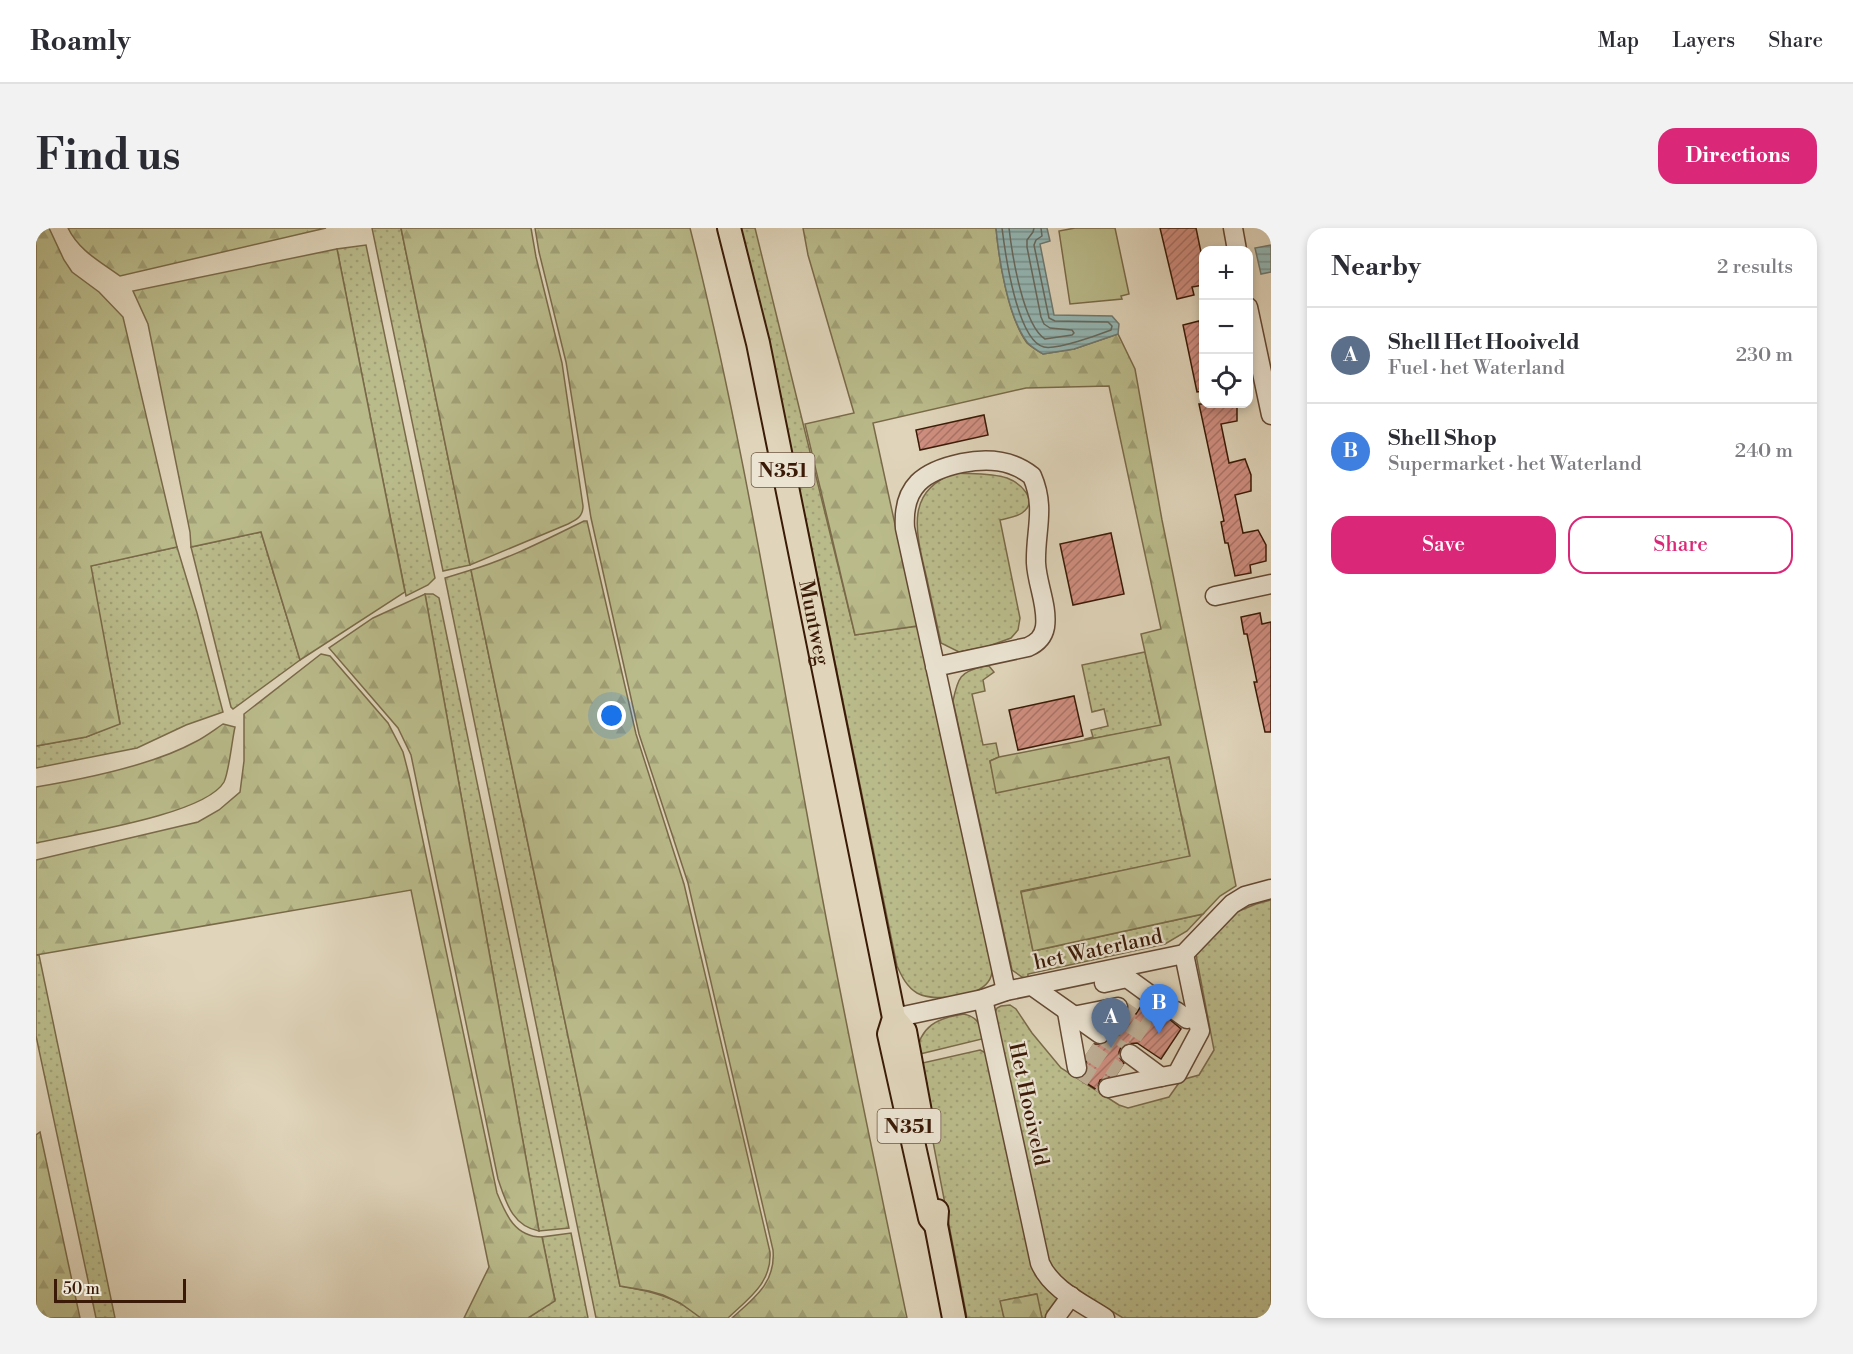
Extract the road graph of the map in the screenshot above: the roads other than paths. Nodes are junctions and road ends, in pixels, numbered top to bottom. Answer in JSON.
{"nodes":[{"id":1,"x":729,"y":228,"type":"edge"},
{"id":2,"x":1233,"y":228,"type":"edge"},
{"id":3,"x":1236,"y":246,"type":"edge"},
{"id":4,"x":1253,"y":322,"type":"edge"},
{"id":5,"x":1266,"y":362,"type":"edge"},
{"id":6,"x":1271,"y":415,"type":"edge"},
{"id":7,"x":1271,"y":584,"type":"edge"},
{"id":8,"x":1215,"y":596,"type":"dead end"},
{"id":9,"x":935,"y":667,"type":"junction"},
{"id":10,"x":1271,"y":888,"type":"edge"},
{"id":11,"x":1184,"y":954,"type":"junction"},
{"id":12,"x":1076,"y":977,"type":"junction"},
{"id":13,"x":1032,"y":986,"type":"junction"},
{"id":14,"x":1006,"y":991,"type":"junction"},
{"id":15,"x":1149,"y":994,"type":"tunnel mouth"},
{"id":16,"x":983,"y":999,"type":"junction"},
{"id":17,"x":1109,"y":1011,"type":"tunnel mouth"},
{"id":18,"x":1176,"y":1011,"type":"tunnel mouth"},
{"id":19,"x":1070,"y":1014,"type":"junction"},
{"id":20,"x":1197,"y":1017,"type":"junction"},
{"id":21,"x":894,"y":1018,"type":"junction"},
{"id":22,"x":1100,"y":1034,"type":"tunnel mouth"},
{"id":23,"x":1072,"y":1041,"type":"junction"},
{"id":24,"x":1088,"y":1052,"type":"tunnel mouth"},
{"id":25,"x":1130,"y":1054,"type":"tunnel mouth"},
{"id":26,"x":1077,"y":1068,"type":"dead end"},
{"id":27,"x":1161,"y":1077,"type":"junction"},
{"id":28,"x":1108,"y":1088,"type":"dead end"},
{"id":29,"x":1071,"y":1296,"type":"junction"},
{"id":30,"x":954,"y":1318,"type":"edge"},
{"id":31,"x":1055,"y":1318,"type":"edge"},
{"id":32,"x":1105,"y":1318,"type":"edge"}],
"edges":[{"from":1,"to":21,"type":"main road","name":"Muntweg","number":"N351"},
{"from":2,"to":3,"type":"street"},
{"from":4,"to":5,"type":"street"},
{"from":5,"to":6,"type":"street"},
{"from":7,"to":8,"type":"street"},
{"from":9,"to":9,"type":"street"},
{"from":9,"to":14,"type":"street"},
{"from":10,"to":11,"type":"street","name":"het Waterland"},
{"from":11,"to":12,"type":"street","name":"het Waterland"},
{"from":11,"to":20,"type":"street"},
{"from":12,"to":13,"type":"street","name":"het Waterland"},
{"from":12,"to":15,"type":"street"},
{"from":13,"to":14,"type":"street","name":"het Waterland"},
{"from":13,"to":19,"type":"street"},
{"from":14,"to":16,"type":"street","name":"het Waterland"},
{"from":16,"to":21,"type":"street"},
{"from":16,"to":29,"type":"street","name":"Het Hooiveld"},
{"from":17,"to":19,"type":"street"},
{"from":18,"to":20,"type":"street"},
{"from":19,"to":22,"type":"street"},
{"from":19,"to":23,"type":"street"},
{"from":20,"to":27,"type":"street"},
{"from":21,"to":30,"type":"main road","name":"Muntweg","number":"N351"},
{"from":23,"to":24,"type":"street"},
{"from":23,"to":26,"type":"street"},
{"from":25,"to":27,"type":"street"},
{"from":27,"to":28,"type":"street"},
{"from":29,"to":31,"type":"street"},
{"from":29,"to":32,"type":"street","name":"Het Hooiveld"}]}
